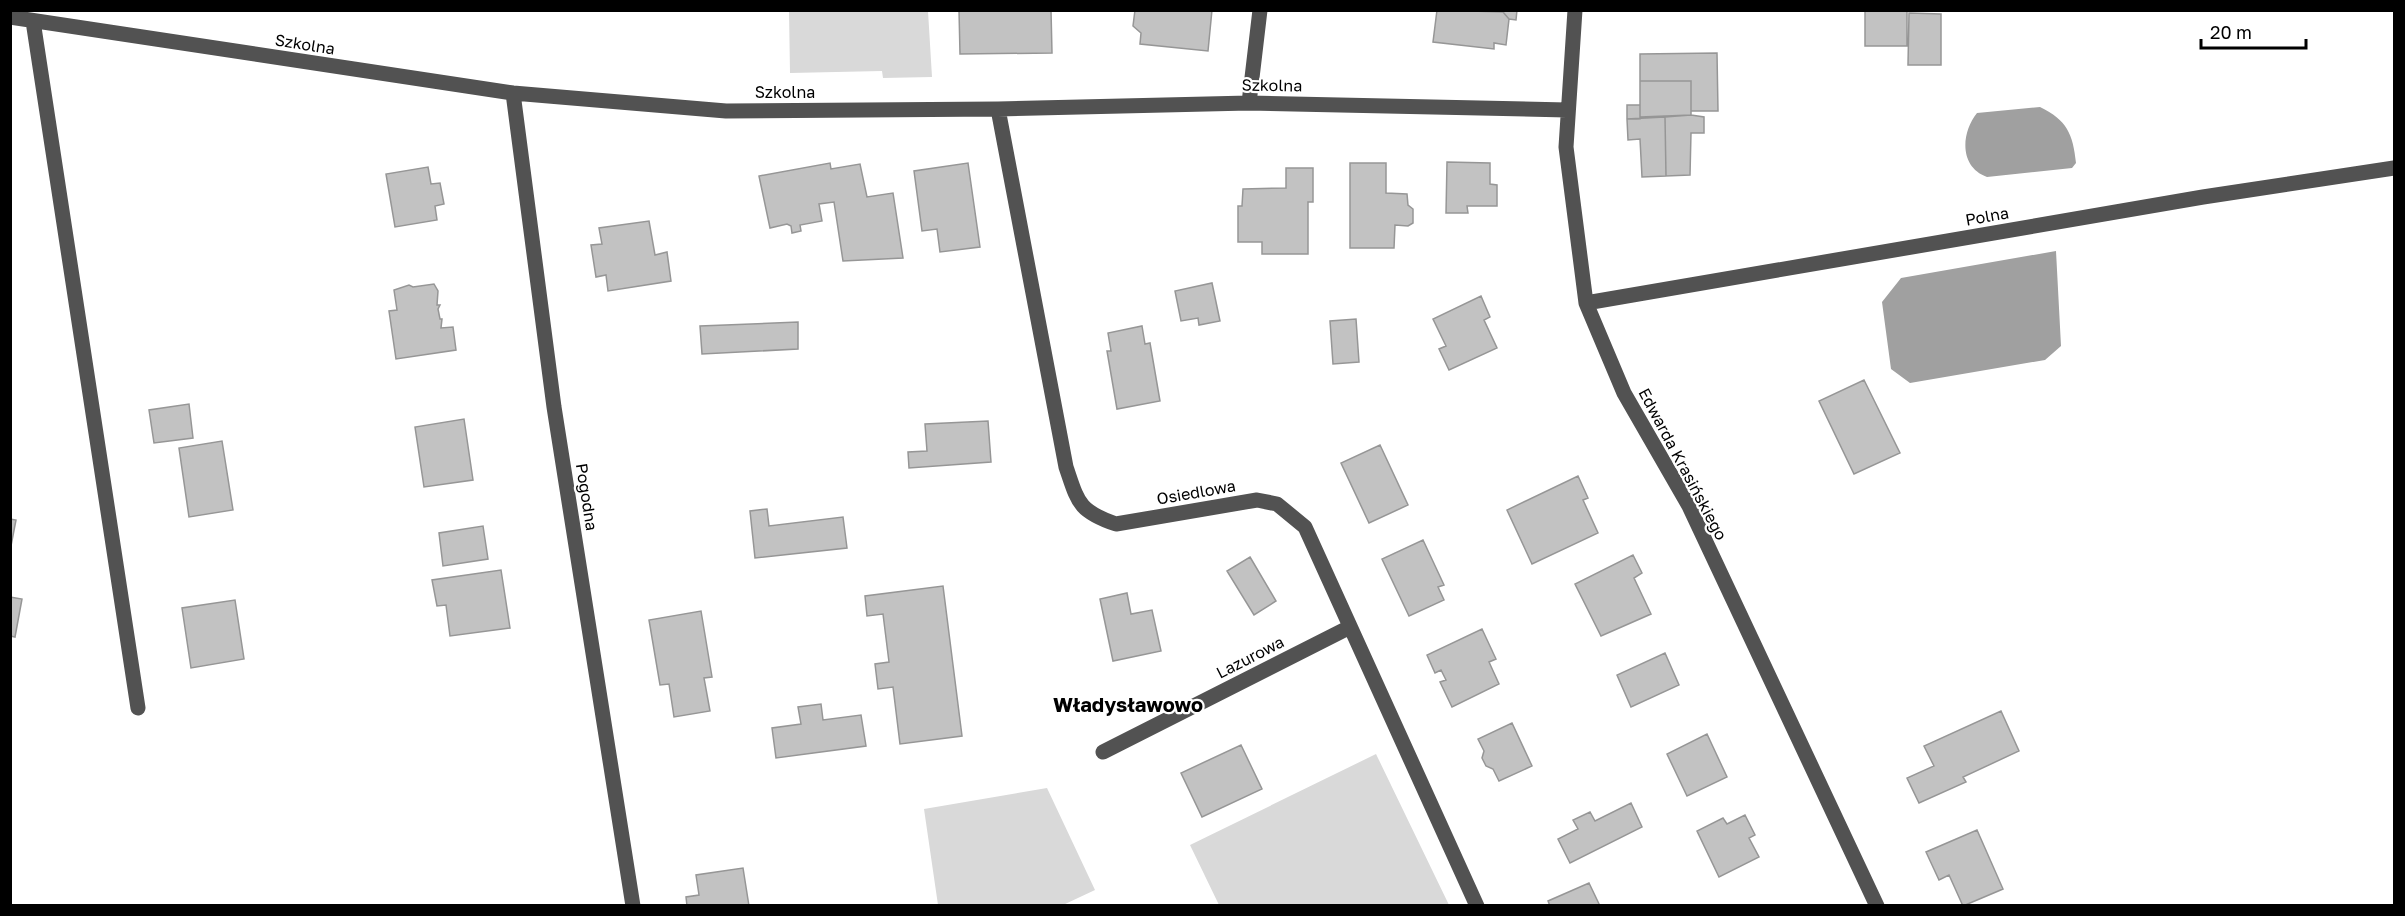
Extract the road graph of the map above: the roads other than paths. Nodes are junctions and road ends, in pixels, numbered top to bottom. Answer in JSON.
{"nodes":[{"id":1,"x":1260,"y":10,"type":"edge"},
{"id":2,"x":1575,"y":10,"type":"edge"},
{"id":3,"x":10,"y":18,"type":"edge"},
{"id":4,"x":33,"y":21,"type":"junction"},
{"id":5,"x":513,"y":93,"type":"junction"},
{"id":6,"x":1249,"y":103,"type":"junction"},
{"id":7,"x":998,"y":109,"type":"junction"},
{"id":8,"x":1567,"y":110,"type":"junction"},
{"id":9,"x":2394,"y":168,"type":"edge"},
{"id":10,"x":1586,"y":303,"type":"junction"},
{"id":11,"x":1350,"y":627,"type":"junction"},
{"id":12,"x":138,"y":708,"type":"dead end"},
{"id":13,"x":1103,"y":752,"type":"dead end"},
{"id":14,"x":633,"y":906,"type":"edge"},
{"id":15,"x":1477,"y":906,"type":"edge"},
{"id":16,"x":1877,"y":906,"type":"edge"}],
"edges":[{"from":1,"to":6,"type":"street"},
{"from":2,"to":8,"type":"street","name":"Edwarda Krasińskiego"},
{"from":3,"to":4,"type":"street","name":"Szkolna"},
{"from":4,"to":5,"type":"street","name":"Szkolna"},
{"from":4,"to":12,"type":"street"},
{"from":5,"to":7,"type":"street","name":"Szkolna"},
{"from":5,"to":14,"type":"street","name":"Pogodna"},
{"from":6,"to":7,"type":"street","name":"Szkolna"},
{"from":6,"to":8,"type":"street","name":"Szkolna"},
{"from":7,"to":11,"type":"street","name":"Osiedlowa"},
{"from":8,"to":10,"type":"street","name":"Edwarda Krasińskiego"},
{"from":9,"to":10,"type":"street","name":"Polna"},
{"from":10,"to":16,"type":"street","name":"Edwarda Krasińskiego"},
{"from":11,"to":13,"type":"street","name":"Lazurowa"},
{"from":11,"to":15,"type":"street","name":"Osiedlowa"}]}
